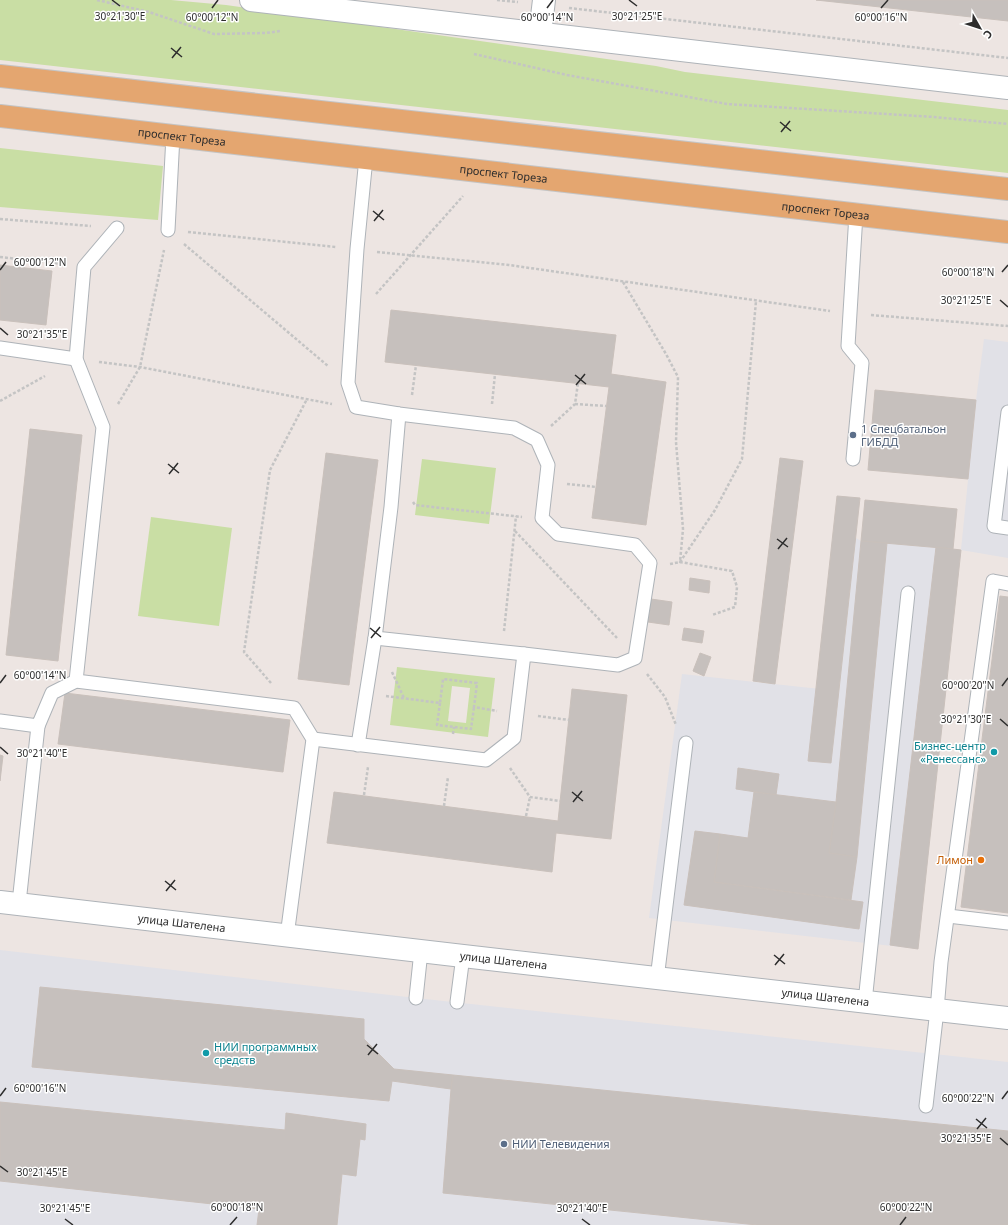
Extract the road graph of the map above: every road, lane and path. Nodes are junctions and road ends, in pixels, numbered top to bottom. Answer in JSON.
{"nodes":[{"id":1,"x":97,"y":0,"type":"edge"},
{"id":2,"x":251,"y":0,"type":"edge"},
{"id":3,"x":497,"y":0,"type":"edge"},
{"id":4,"x":544,"y":3,"type":"edge"},
{"id":5,"x":282,"y":31,"type":"dead end"},
{"id":6,"x":540,"y":33,"type":"junction"},
{"id":7,"x":471,"y":53,"type":"dead end"},
{"id":8,"x":1008,"y":58,"type":"edge"},
{"id":9,"x":0,"y":76,"type":"edge"},
{"id":10,"x":1008,"y":88,"type":"edge"},
{"id":11,"x":0,"y":116,"type":"edge"},
{"id":12,"x":1008,"y":124,"type":"edge"},
{"id":13,"x":173,"y":136,"type":"junction"},
{"id":14,"x":366,"y":158,"type":"junction"},
{"id":15,"x":1008,"y":189,"type":"edge"},
{"id":16,"x":463,"y":196,"type":"dead end"},
{"id":17,"x":856,"y":214,"type":"junction"},
{"id":18,"x":0,"y":219,"type":"edge"},
{"id":19,"x":117,"y":228,"type":"joint"},
{"id":20,"x":168,"y":230,"type":"junction"},
{"id":21,"x":1008,"y":232,"type":"edge"},
{"id":22,"x":357,"y":250,"type":"junction"},
{"id":23,"x":410,"y":255,"type":"junction"},
{"id":24,"x":0,"y":257,"type":"edge"},
{"id":25,"x":84,"y":267,"type":"junction"},
{"id":26,"x":623,"y":282,"type":"junction"},
{"id":27,"x":756,"y":301,"type":"junction"},
{"id":28,"x":850,"y":314,"type":"junction"},
{"id":29,"x":352,"y":320,"type":"junction"},
{"id":30,"x":1008,"y":326,"type":"edge"},
{"id":31,"x":0,"y":348,"type":"edge"},
{"id":32,"x":76,"y":359,"type":"junction"},
{"id":33,"x":416,"y":365,"type":"dead end"},
{"id":34,"x":140,"y":367,"type":"junction"},
{"id":35,"x":495,"y":374,"type":"dead end"},
{"id":36,"x":348,"y":383,"type":"junction"},
{"id":37,"x":578,"y":384,"type":"dead end"},
{"id":38,"x":307,"y":399,"type":"junction"},
{"id":39,"x":0,"y":401,"type":"edge"},
{"id":40,"x":575,"y":404,"type":"junction"},
{"id":41,"x":606,"y":406,"type":"dead end"},
{"id":42,"x":356,"y":407,"type":"junction"},
{"id":43,"x":1008,"y":412,"type":"edge"},
{"id":44,"x":405,"y":415,"type":"junction"},
{"id":45,"x":489,"y":425,"type":"junction"},
{"id":46,"x":103,"y":427,"type":"junction"},
{"id":47,"x":537,"y":440,"type":"junction"},
{"id":48,"x":853,"y":459,"type":"dead end"},
{"id":49,"x":394,"y":465,"type":"junction"},
{"id":50,"x":546,"y":481,"type":"junction"},
{"id":51,"x":596,"y":487,"type":"dead end"},
{"id":52,"x":516,"y":516,"type":"junction"},
{"id":53,"x":542,"y":518,"type":"junction"},
{"id":54,"x":1008,"y":528,"type":"edge"},
{"id":55,"x":515,"y":531,"type":"junction"},
{"id":56,"x":680,"y":562,"type":"junction"},
{"id":57,"x":650,"y":563,"type":"junction"},
{"id":58,"x":1008,"y":584,"type":"edge"},
{"id":59,"x":908,"y":592,"type":"dead end"},
{"id":60,"x":712,"y":615,"type":"dead end"},
{"id":61,"x":375,"y":638,"type":"junction"},
{"id":62,"x":502,"y":651,"type":"junction"},
{"id":63,"x":524,"y":654,"type":"junction"},
{"id":64,"x":635,"y":658,"type":"junction"},
{"id":65,"x":76,"y":680,"type":"junction"},
{"id":66,"x":366,"y":693,"type":"junction"},
{"id":67,"x":440,"y":703,"type":"junction"},
{"id":68,"x":294,"y":708,"type":"junction"},
{"id":69,"x":474,"y":708,"type":"junction"},
{"id":70,"x":517,"y":713,"type":"junction"},
{"id":71,"x":569,"y":720,"type":"dead end"},
{"id":72,"x":0,"y":721,"type":"edge"},
{"id":73,"x":38,"y":726,"type":"junction"},
{"id":74,"x":313,"y":739,"type":"junction"},
{"id":75,"x":686,"y":743,"type":"joint"},
{"id":76,"x":365,"y":746,"type":"junction"},
{"id":77,"x":498,"y":751,"type":"junction"},
{"id":78,"x":450,"y":756,"type":"junction"},
{"id":79,"x":364,"y":795,"type":"dead end"},
{"id":80,"x":530,"y":797,"type":"junction"},
{"id":81,"x":560,"y":801,"type":"dead end"},
{"id":82,"x":444,"y":806,"type":"dead end"},
{"id":83,"x":526,"y":816,"type":"dead end"},
{"id":84,"x":9,"y":902,"type":"edge"},
{"id":85,"x":948,"y":916,"type":"junction"},
{"id":86,"x":1008,"y":923,"type":"edge"},
{"id":87,"x":287,"y":936,"type":"junction"},
{"id":88,"x":421,"y":951,"type":"junction"},
{"id":89,"x":463,"y":956,"type":"junction"},
{"id":90,"x":657,"y":979,"type":"junction"},
{"id":91,"x":416,"y":998,"type":"dead end"},
{"id":92,"x":457,"y":1002,"type":"dead end"},
{"id":93,"x":865,"y":1002,"type":"junction"},
{"id":94,"x":937,"y":1010,"type":"junction"},
{"id":95,"x":1008,"y":1018,"type":"edge"},
{"id":96,"x":926,"y":1106,"type":"dead end"}],
"edges":[{"from":1,"to":5,"type":"path"},
{"from":2,"to":6,"type":"street"},
{"from":3,"to":4,"type":"path"},
{"from":4,"to":6,"type":"street"},
{"from":4,"to":8,"type":"path"},
{"from":6,"to":10,"type":"street"},
{"from":7,"to":12,"type":"path"},
{"from":9,"to":15,"type":"main road"},
{"from":11,"to":13,"type":"main road","name":"проспект Тореза"},
{"from":13,"to":14,"type":"main road","name":"проспект Тореза"},
{"from":13,"to":20,"type":"lane"},
{"from":14,"to":17,"type":"main road","name":"проспект Тореза"},
{"from":14,"to":22,"type":"lane"},
{"from":16,"to":23,"type":"path"},
{"from":17,"to":21,"type":"main road","name":"проспект Тореза"},
{"from":17,"to":28,"type":"lane"},
{"from":18,"to":19,"type":"path"},
{"from":19,"to":25,"type":"lane"},
{"from":20,"to":22,"type":"path"},
{"from":20,"to":34,"type":"path"},
{"from":20,"to":36,"type":"path"},
{"from":22,"to":23,"type":"path"},
{"from":22,"to":29,"type":"lane"},
{"from":23,"to":26,"type":"path"},
{"from":23,"to":29,"type":"path"},
{"from":24,"to":25,"type":"path"},
{"from":25,"to":32,"type":"lane"},
{"from":26,"to":27,"type":"path"},
{"from":26,"to":56,"type":"path"},
{"from":27,"to":28,"type":"path"},
{"from":27,"to":56,"type":"path"},
{"from":28,"to":30,"type":"path"},
{"from":28,"to":48,"type":"lane"},
{"from":29,"to":36,"type":"lane"},
{"from":31,"to":32,"type":"lane"},
{"from":32,"to":34,"type":"path"},
{"from":32,"to":39,"type":"path"},
{"from":32,"to":46,"type":"lane"},
{"from":33,"to":44,"type":"path"},
{"from":34,"to":38,"type":"path"},
{"from":34,"to":46,"type":"path"},
{"from":35,"to":45,"type":"path"},
{"from":36,"to":42,"type":"lane"},
{"from":37,"to":40,"type":"path"},
{"from":38,"to":42,"type":"path"},
{"from":38,"to":68,"type":"path"},
{"from":40,"to":41,"type":"path"},
{"from":40,"to":47,"type":"path"},
{"from":42,"to":44,"type":"lane"},
{"from":43,"to":54,"type":"lane"},
{"from":44,"to":45,"type":"lane"},
{"from":44,"to":49,"type":"lane"},
{"from":45,"to":47,"type":"lane"},
{"from":46,"to":65,"type":"lane"},
{"from":47,"to":50,"type":"lane"},
{"from":49,"to":52,"type":"path"},
{"from":49,"to":61,"type":"lane"},
{"from":50,"to":51,"type":"path"},
{"from":50,"to":53,"type":"lane"},
{"from":52,"to":53,"type":"path"},
{"from":52,"to":55,"type":"path"},
{"from":53,"to":57,"type":"lane"},
{"from":55,"to":62,"type":"path"},
{"from":55,"to":64,"type":"path"},
{"from":56,"to":57,"type":"path"},
{"from":56,"to":60,"type":"path"},
{"from":57,"to":64,"type":"lane"},
{"from":58,"to":85,"type":"lane"},
{"from":59,"to":93,"type":"lane"},
{"from":61,"to":62,"type":"lane"},
{"from":61,"to":66,"type":"lane"},
{"from":62,"to":63,"type":"lane"},
{"from":63,"to":64,"type":"lane"},
{"from":63,"to":70,"type":"lane"},
{"from":64,"to":75,"type":"path"},
{"from":65,"to":68,"type":"lane"},
{"from":65,"to":73,"type":"lane"},
{"from":66,"to":67,"type":"path"},
{"from":66,"to":76,"type":"lane"},
{"from":67,"to":69,"type":"path"},
{"from":67,"to":69,"type":"path"},
{"from":68,"to":74,"type":"lane"},
{"from":69,"to":70,"type":"path"},
{"from":70,"to":71,"type":"path"},
{"from":70,"to":77,"type":"lane"},
{"from":72,"to":73,"type":"lane"},
{"from":73,"to":84,"type":"lane"},
{"from":74,"to":76,"type":"lane"},
{"from":74,"to":87,"type":"lane"},
{"from":75,"to":90,"type":"lane"},
{"from":76,"to":78,"type":"lane"},
{"from":76,"to":79,"type":"path"},
{"from":77,"to":78,"type":"lane"},
{"from":77,"to":80,"type":"path"},
{"from":78,"to":82,"type":"path"},
{"from":80,"to":81,"type":"path"},
{"from":80,"to":83,"type":"path"},
{"from":84,"to":87,"type":"street","name":"улица Шателена"},
{"from":85,"to":86,"type":"lane"},
{"from":85,"to":94,"type":"lane"},
{"from":87,"to":88,"type":"street","name":"улица Шателена"},
{"from":88,"to":89,"type":"street","name":"улица Шателена"},
{"from":88,"to":91,"type":"lane"},
{"from":89,"to":90,"type":"street","name":"улица Шателена"},
{"from":89,"to":92,"type":"lane"},
{"from":90,"to":93,"type":"street","name":"улица Шателена"},
{"from":93,"to":94,"type":"street","name":"улица Шателена"},
{"from":94,"to":95,"type":"street","name":"улица Шателена"},
{"from":94,"to":96,"type":"lane"}]}
